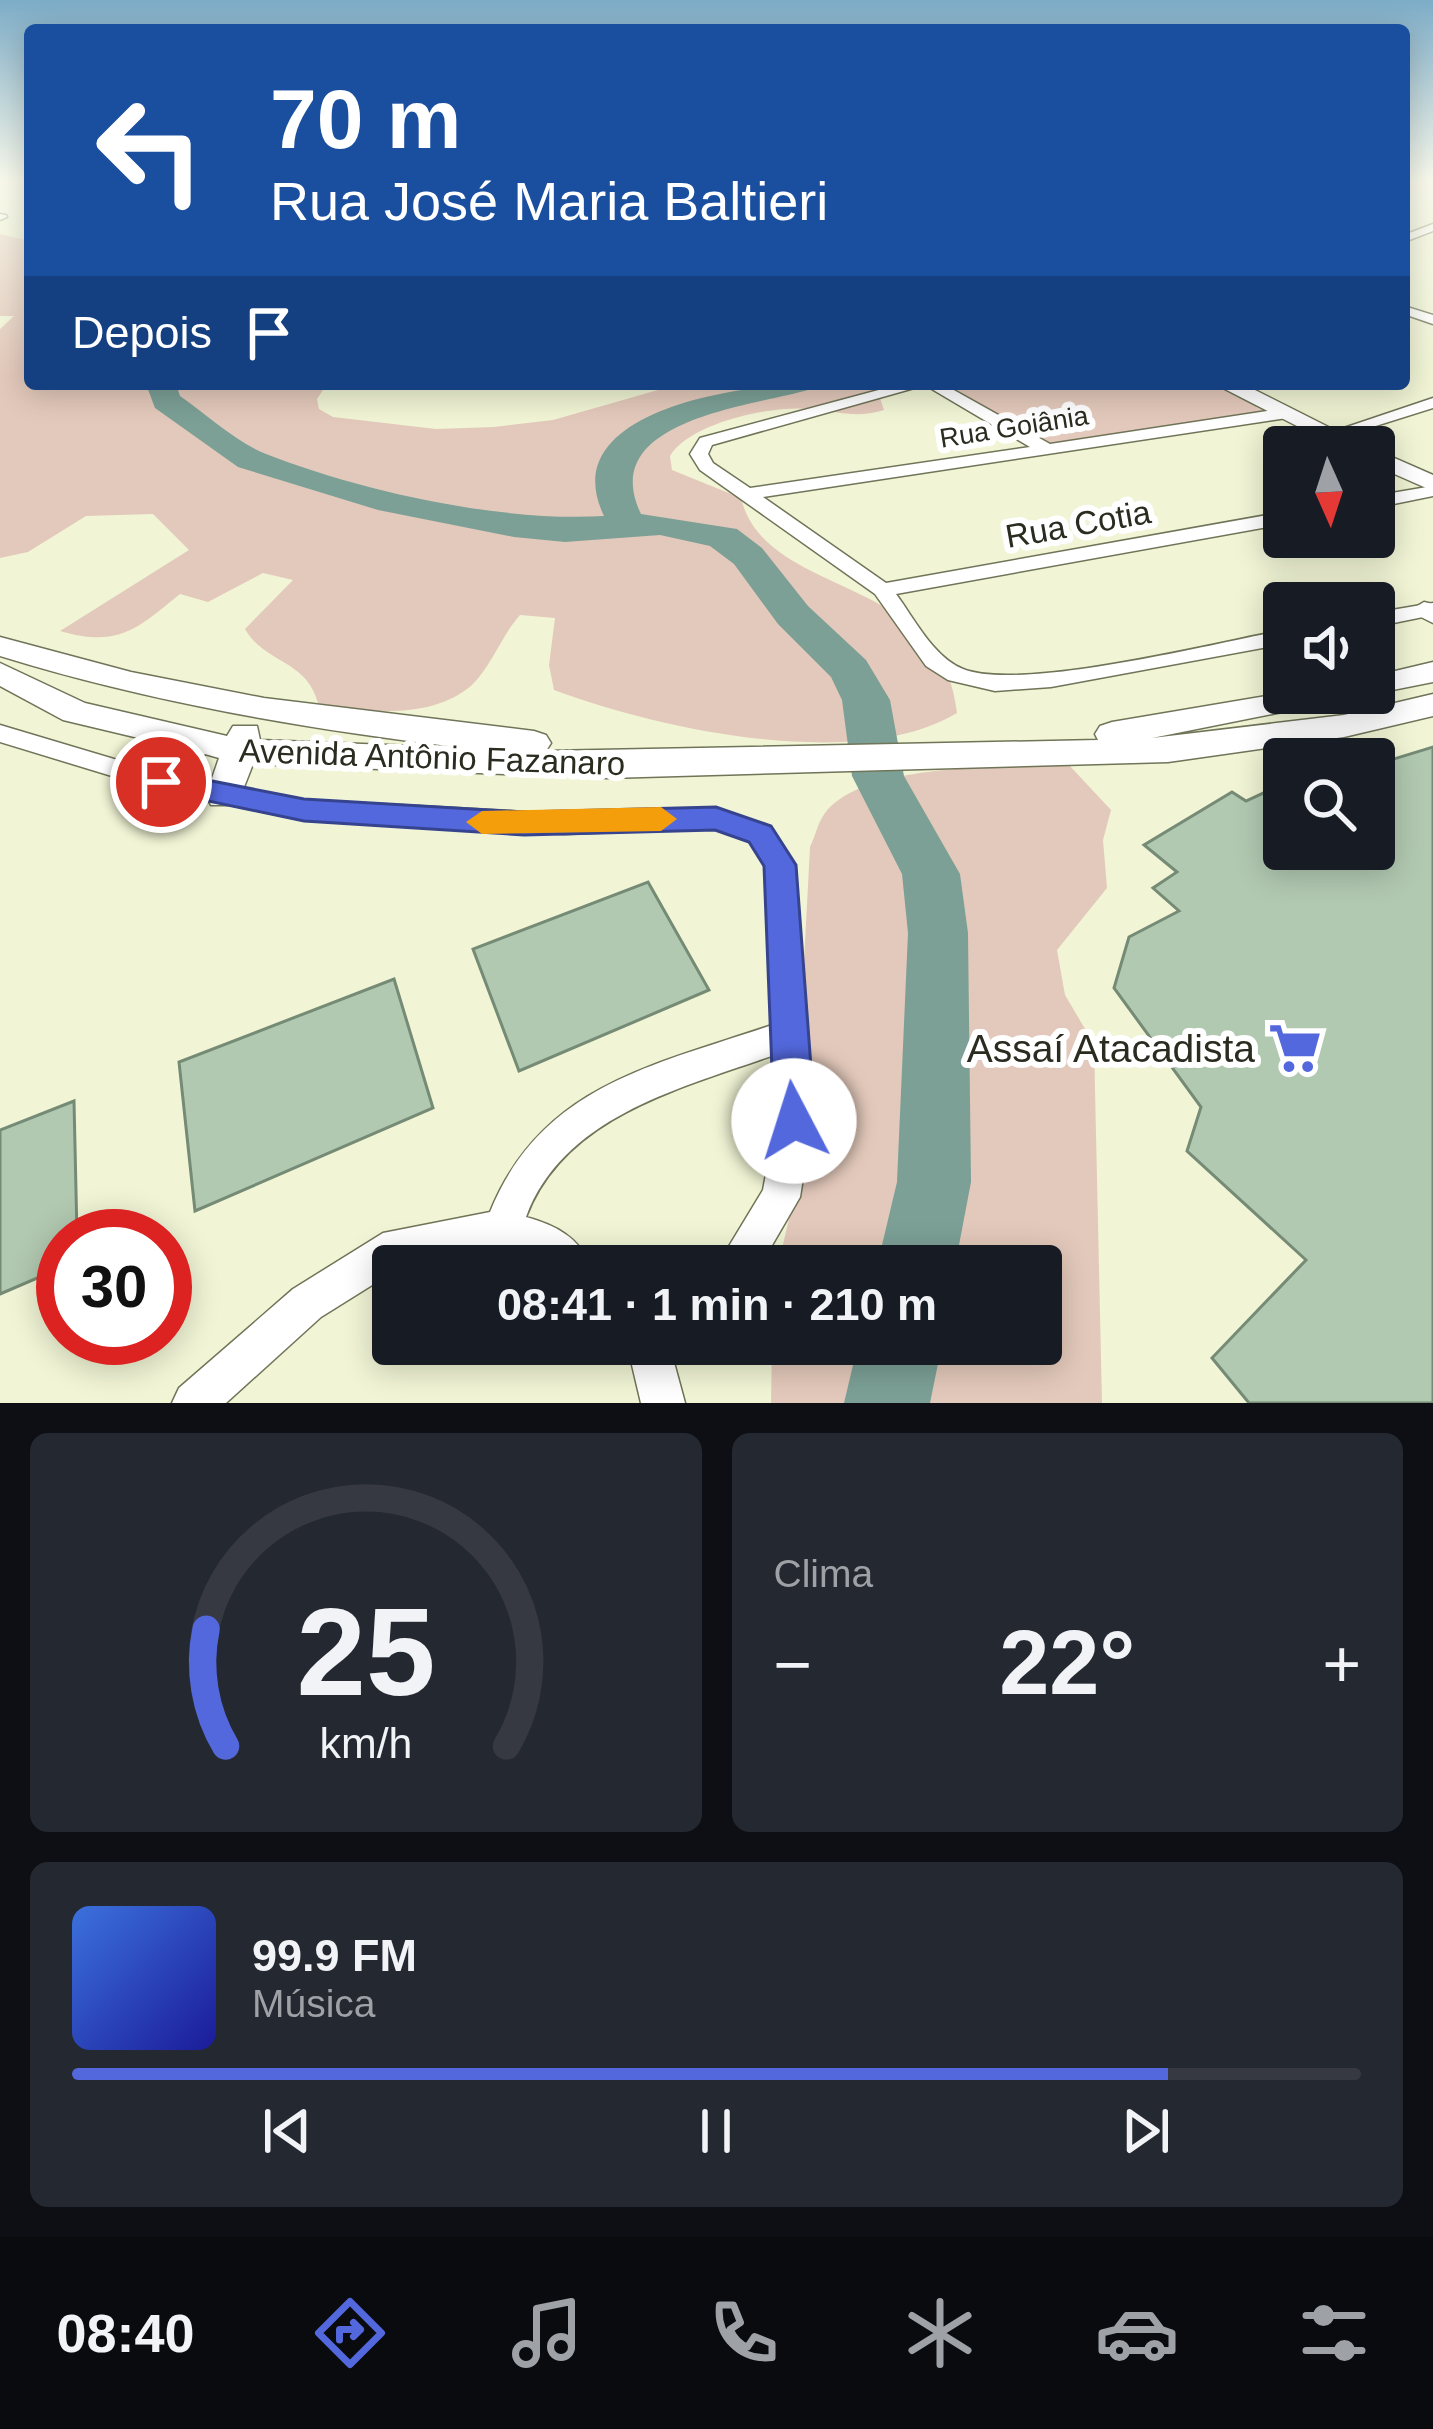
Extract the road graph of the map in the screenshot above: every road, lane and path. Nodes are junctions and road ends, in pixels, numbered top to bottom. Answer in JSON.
{"nodes":[{"id":1,"x":896,"y":390,"type":"edge"},
{"id":2,"x":943,"y":390,"type":"edge"},
{"id":3,"x":1238,"y":390,"type":"edge"},
{"id":4,"x":1433,"y":403,"type":"edge"},
{"id":5,"x":1286,"y":413,"type":"junction"},
{"id":6,"x":1313,"y":426,"type":"edge"},
{"id":7,"x":1360,"y":426,"type":"edge"},
{"id":8,"x":1048,"y":449,"type":"junction"},
{"id":9,"x":1395,"y":467,"type":"edge"},
{"id":10,"x":1433,"y":488,"type":"edge"},
{"id":11,"x":749,"y":494,"type":"junction"},
{"id":12,"x":1395,"y":497,"type":"edge"},
{"id":13,"x":1263,"y":522,"type":"edge"},
{"id":14,"x":882,"y":590,"type":"junction"},
{"id":15,"x":1430,"y":611,"type":"edge"},
{"id":16,"x":1395,"y":617,"type":"edge"},
{"id":17,"x":1263,"y":641,"type":"edge"},
{"id":18,"x":0,"y":646,"type":"edge"},
{"id":19,"x":1433,"y":672,"type":"edge"},
{"id":20,"x":0,"y":674,"type":"edge"},
{"id":21,"x":1395,"y":681,"type":"edge"},
{"id":22,"x":114,"y":682,"type":"junction"},
{"id":23,"x":239,"y":703,"type":"junction"},
{"id":24,"x":1433,"y":705,"type":"edge"},
{"id":25,"x":1263,"y":711,"type":"edge"},
{"id":26,"x":75,"y":712,"type":"junction"},
{"id":27,"x":0,"y":733,"type":"edge"},
{"id":28,"x":195,"y":743,"type":"junction"},
{"id":29,"x":242,"y":751,"type":"junction"},
{"id":30,"x":960,"y":757,"type":"junction"},
{"id":31,"x":812,"y":764,"type":"junction"},
{"id":32,"x":161,"y":782,"type":"junction"},
{"id":33,"x":224,"y":796,"type":"junction"},
{"id":34,"x":786,"y":1035,"type":"junction"},
{"id":35,"x":502,"y":1228,"type":"junction"},
{"id":36,"x":539,"y":1245,"type":"edge"},
{"id":37,"x":750,"y":1245,"type":"edge"},
{"id":38,"x":653,"y":1365,"type":"edge"},
{"id":39,"x":194,"y":1403,"type":"edge"},
{"id":40,"x":663,"y":1403,"type":"edge"}],
"edges":[{"from":1,"to":11,"type":"street"},
{"from":2,"to":8,"type":"street"},
{"from":3,"to":5,"type":"main road"},
{"from":4,"to":7,"type":"street"},
{"from":5,"to":6,"type":"main road"},
{"from":5,"to":8,"type":"street","name":"Rua Goiânia"},
{"from":8,"to":11,"type":"street","name":"Rua Goiânia"},
{"from":9,"to":10,"type":"main road"},
{"from":10,"to":12,"type":"street"},
{"from":11,"to":14,"type":"street"},
{"from":13,"to":14,"type":"street","name":"Rua Cotia"},
{"from":14,"to":17,"type":"street"},
{"from":15,"to":16,"type":"street"},
{"from":18,"to":22,"type":"main road","name":"Avenida Antônio Fazanaro"},
{"from":19,"to":21,"type":"main road"},
{"from":20,"to":26,"type":"main road","name":"Avenida Antônio Fazanaro"},
{"from":22,"to":23,"type":"main road","name":"Avenida Antônio Fazanaro"},
{"from":22,"to":26,"type":"main road"},
{"from":23,"to":29,"type":"main road"},
{"from":23,"to":31,"type":"main road","name":"Avenida Antônio Fazanaro"},
{"from":24,"to":30,"type":"main road","name":"Avenida Antônio Fazanaro"},
{"from":25,"to":30,"type":"main road","name":"Avenida Antônio Fazanaro"},
{"from":26,"to":28,"type":"main road","name":"Avenida Antônio Fazanaro"},
{"from":27,"to":32,"type":"street"},
{"from":28,"to":29,"type":"main road","name":"Avenida Antônio Fazanaro"},
{"from":28,"to":32,"type":"main road"},
{"from":29,"to":31,"type":"main road","name":"Avenida Antônio Fazanaro"},
{"from":29,"to":33,"type":"main road"},
{"from":30,"to":31,"type":"main road","name":"Avenida Antônio Fazanaro"},
{"from":32,"to":33,"type":"street"},
{"from":33,"to":34,"type":"street"},
{"from":34,"to":35,"type":"street"},
{"from":34,"to":37,"type":"street"},
{"from":35,"to":36,"type":"street"},
{"from":35,"to":39,"type":"street"},
{"from":38,"to":40,"type":"street"}]}
